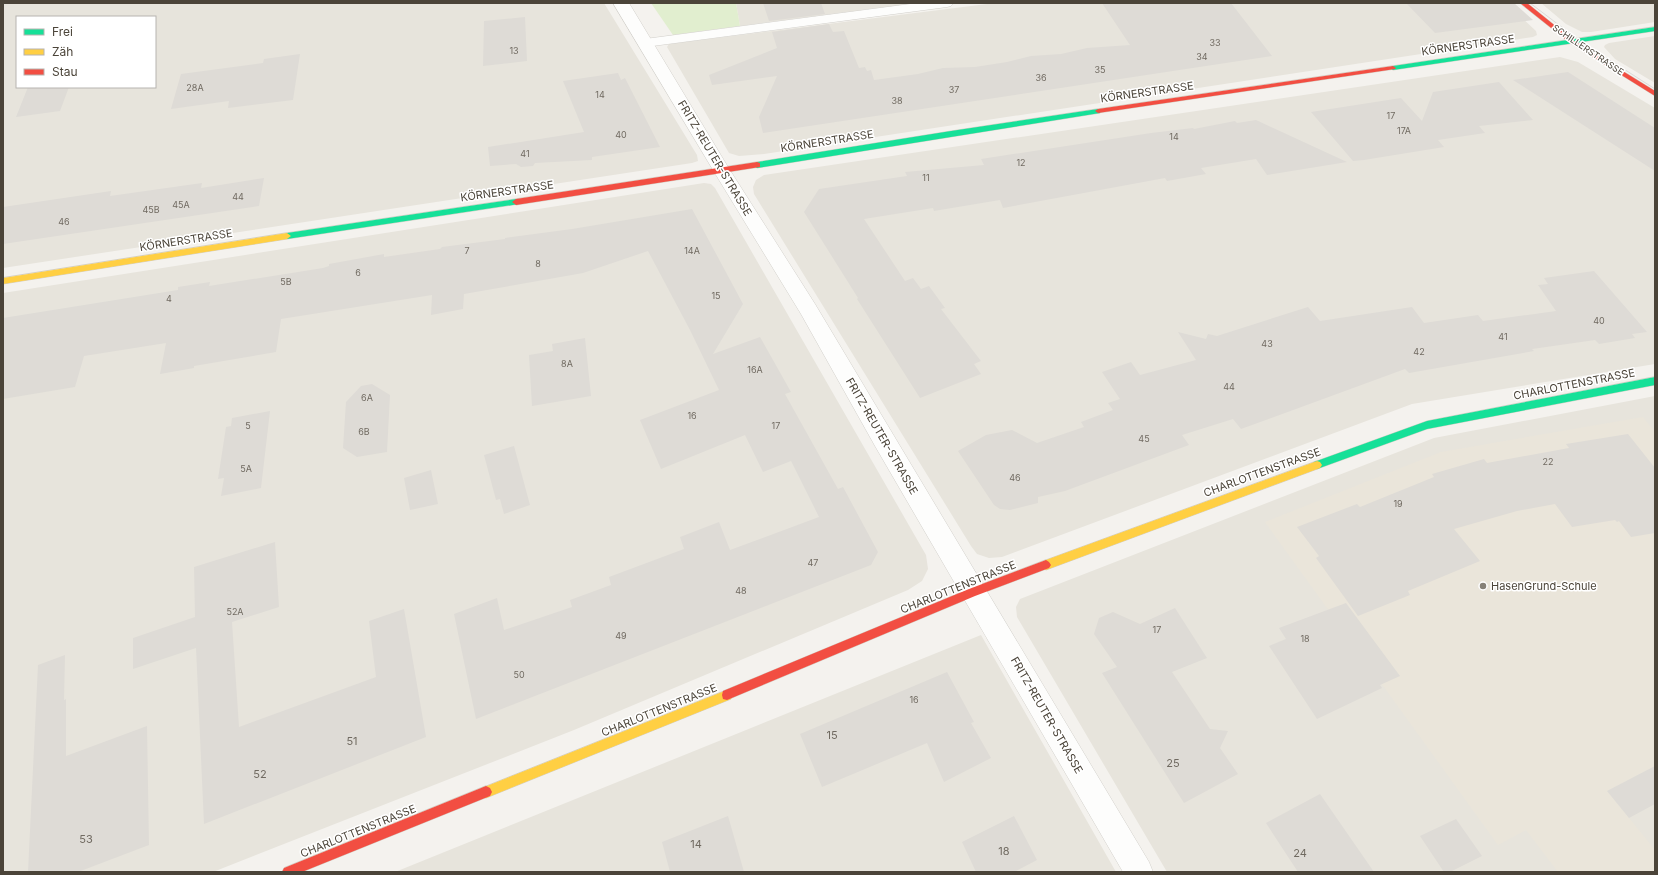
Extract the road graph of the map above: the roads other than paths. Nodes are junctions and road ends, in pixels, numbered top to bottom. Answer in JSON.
{"nodes":[{"id":1,"x":621,"y":3,"type":"edge"},
{"id":2,"x":947,"y":3,"type":"edge"},
{"id":3,"x":1523,"y":3,"type":"edge"},
{"id":4,"x":1655,"y":29,"type":"edge"},
{"id":5,"x":646,"y":42,"type":"junction"},
{"id":6,"x":1572,"y":42,"type":"junction"},
{"id":7,"x":1655,"y":94,"type":"edge"},
{"id":8,"x":722,"y":171,"type":"junction"},
{"id":9,"x":3,"y":281,"type":"edge"},
{"id":10,"x":1655,"y":381,"type":"edge"},
{"id":11,"x":973,"y":592,"type":"junction"},
{"id":12,"x":288,"y":872,"type":"edge"},
{"id":13,"x":1138,"y":872,"type":"edge"}],
"edges":[{"from":1,"to":5,"type":"street","name":"FRITZ-REUTER-STRASSE"},
{"from":2,"to":5,"type":"lane"},
{"from":3,"to":6,"type":"street","name":"SCHILLERSTRASSE"},
{"from":4,"to":6,"type":"street","name":"KÖRNERSTRASSE"},
{"from":5,"to":8,"type":"street","name":"FRITZ-REUTER-STRASSE"},
{"from":6,"to":7,"type":"street","name":"SCHILLERSTRASSE"},
{"from":6,"to":8,"type":"street","name":"KÖRNERSTRASSE"},
{"from":8,"to":9,"type":"street","name":"KÖRNERSTRASSE"},
{"from":8,"to":11,"type":"street","name":"FRITZ-REUTER-STRASSE"},
{"from":10,"to":11,"type":"street","name":"CHARLOTTENSTRASSE"},
{"from":11,"to":12,"type":"street","name":"CHARLOTTENSTRASSE"},
{"from":11,"to":13,"type":"street","name":"FRITZ-REUTER-STRASSE"}]}
